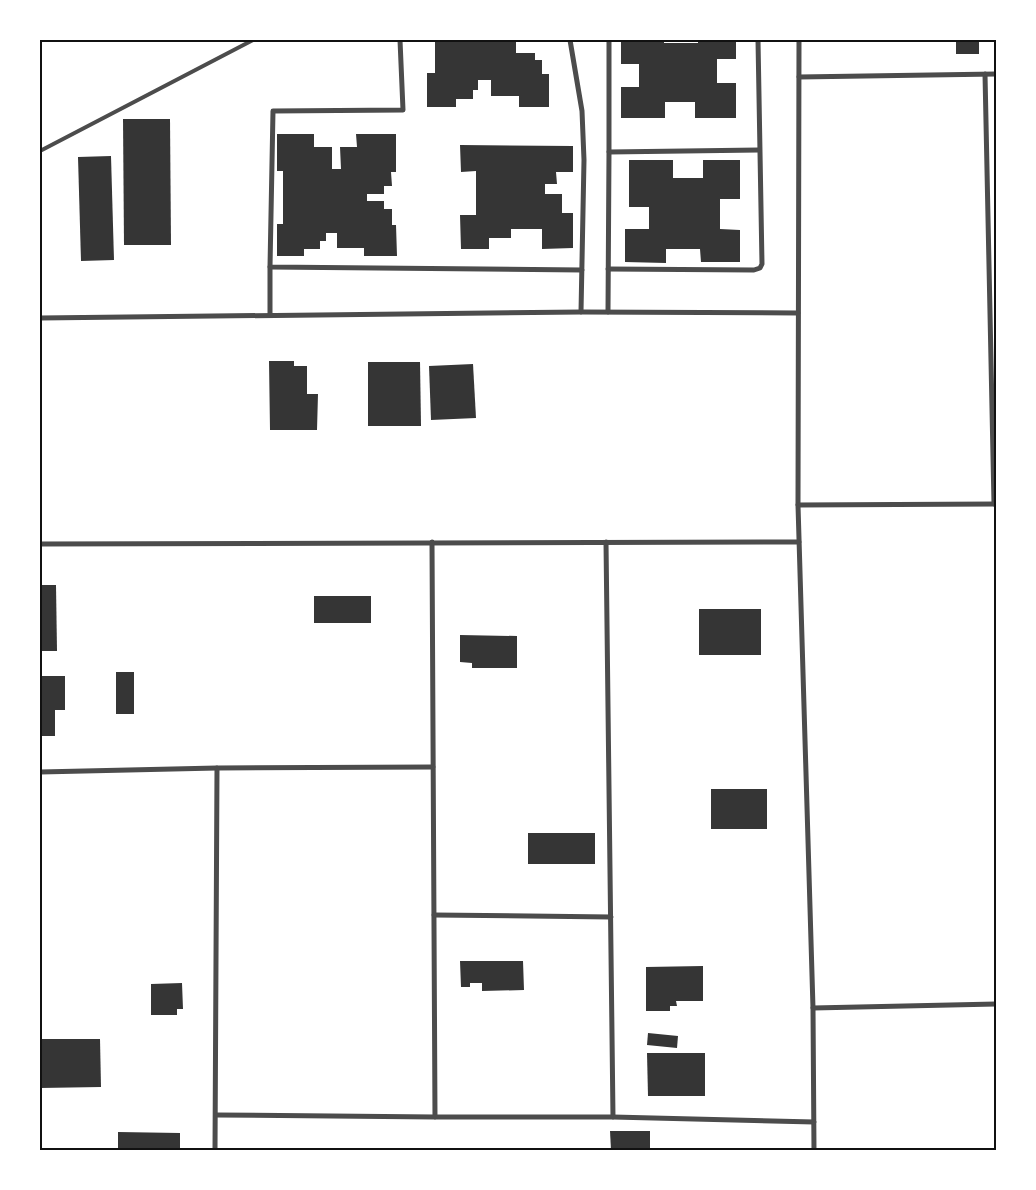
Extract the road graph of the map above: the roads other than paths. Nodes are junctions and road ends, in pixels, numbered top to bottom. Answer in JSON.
{"nodes":[{"id":1,"x":253,"y":40,"type":"edge"},
{"id":2,"x":400,"y":40,"type":"edge"},
{"id":3,"x":570,"y":40,"type":"edge"},
{"id":4,"x":609,"y":40,"type":"edge"},
{"id":5,"x":758,"y":40,"type":"edge"},
{"id":6,"x":799,"y":40,"type":"edge"},
{"id":7,"x":985,"y":74,"type":"junction"},
{"id":8,"x":996,"y":74,"type":"edge"},
{"id":9,"x":799,"y":76,"type":"junction"},
{"id":10,"x":759,"y":150,"type":"junction"},
{"id":11,"x":40,"y":151,"type":"edge"},
{"id":12,"x":610,"y":152,"type":"junction"},
{"id":13,"x":270,"y":268,"type":"junction"},
{"id":14,"x":608,"y":269,"type":"junction"},
{"id":15,"x":582,"y":270,"type":"junction"},
{"id":16,"x":581,"y":312,"type":"junction"},
{"id":17,"x":608,"y":312,"type":"junction"},
{"id":18,"x":798,"y":313,"type":"junction"},
{"id":19,"x":270,"y":316,"type":"junction"},
{"id":20,"x":40,"y":318,"type":"edge"},
{"id":21,"x":995,"y":504,"type":"edge"},
{"id":22,"x":798,"y":505,"type":"junction"},
{"id":23,"x":432,"y":542,"type":"junction"},
{"id":24,"x":606,"y":542,"type":"junction"},
{"id":25,"x":800,"y":542,"type":"junction"},
{"id":26,"x":40,"y":544,"type":"edge"},
{"id":27,"x":433,"y":767,"type":"junction"},
{"id":28,"x":217,"y":768,"type":"junction"},
{"id":29,"x":40,"y":772,"type":"edge"},
{"id":30,"x":434,"y":916,"type":"junction"},
{"id":31,"x":611,"y":917,"type":"junction"},
{"id":32,"x":996,"y":1004,"type":"edge"},
{"id":33,"x":813,"y":1008,"type":"junction"},
{"id":34,"x":216,"y":1115,"type":"junction"},
{"id":35,"x":435,"y":1117,"type":"junction"},
{"id":36,"x":613,"y":1117,"type":"junction"},
{"id":37,"x":814,"y":1122,"type":"junction"},
{"id":38,"x":216,"y":1150,"type":"edge"},
{"id":39,"x":814,"y":1150,"type":"edge"}],
"edges":[{"from":1,"to":11,"type":"lane"},
{"from":2,"to":13,"type":"street"},
{"from":3,"to":15,"type":"street"},
{"from":4,"to":12,"type":"street"},
{"from":5,"to":10,"type":"street"},
{"from":6,"to":9,"type":"street"},
{"from":7,"to":8,"type":"street"},
{"from":7,"to":9,"type":"street"},
{"from":7,"to":21,"type":"street"},
{"from":9,"to":18,"type":"street"},
{"from":10,"to":12,"type":"street"},
{"from":10,"to":14,"type":"street"},
{"from":12,"to":14,"type":"street"},
{"from":13,"to":15,"type":"street"},
{"from":13,"to":19,"type":"street"},
{"from":14,"to":17,"type":"street"},
{"from":15,"to":16,"type":"street"},
{"from":16,"to":17,"type":"street"},
{"from":16,"to":19,"type":"street"},
{"from":17,"to":18,"type":"street"},
{"from":18,"to":22,"type":"street"},
{"from":19,"to":20,"type":"street"},
{"from":21,"to":22,"type":"street"},
{"from":22,"to":25,"type":"street"},
{"from":23,"to":24,"type":"street"},
{"from":23,"to":26,"type":"street"},
{"from":23,"to":27,"type":"street"},
{"from":24,"to":25,"type":"street"},
{"from":24,"to":31,"type":"street"},
{"from":25,"to":33,"type":"street"},
{"from":27,"to":28,"type":"street"},
{"from":27,"to":30,"type":"street"},
{"from":28,"to":29,"type":"street"},
{"from":28,"to":34,"type":"street"},
{"from":30,"to":31,"type":"street"},
{"from":30,"to":35,"type":"street"},
{"from":31,"to":36,"type":"street"},
{"from":32,"to":33,"type":"street"},
{"from":33,"to":37,"type":"street"},
{"from":34,"to":35,"type":"street"},
{"from":34,"to":38,"type":"street"},
{"from":35,"to":36,"type":"street"},
{"from":36,"to":37,"type":"street"},
{"from":37,"to":39,"type":"street"}]}
